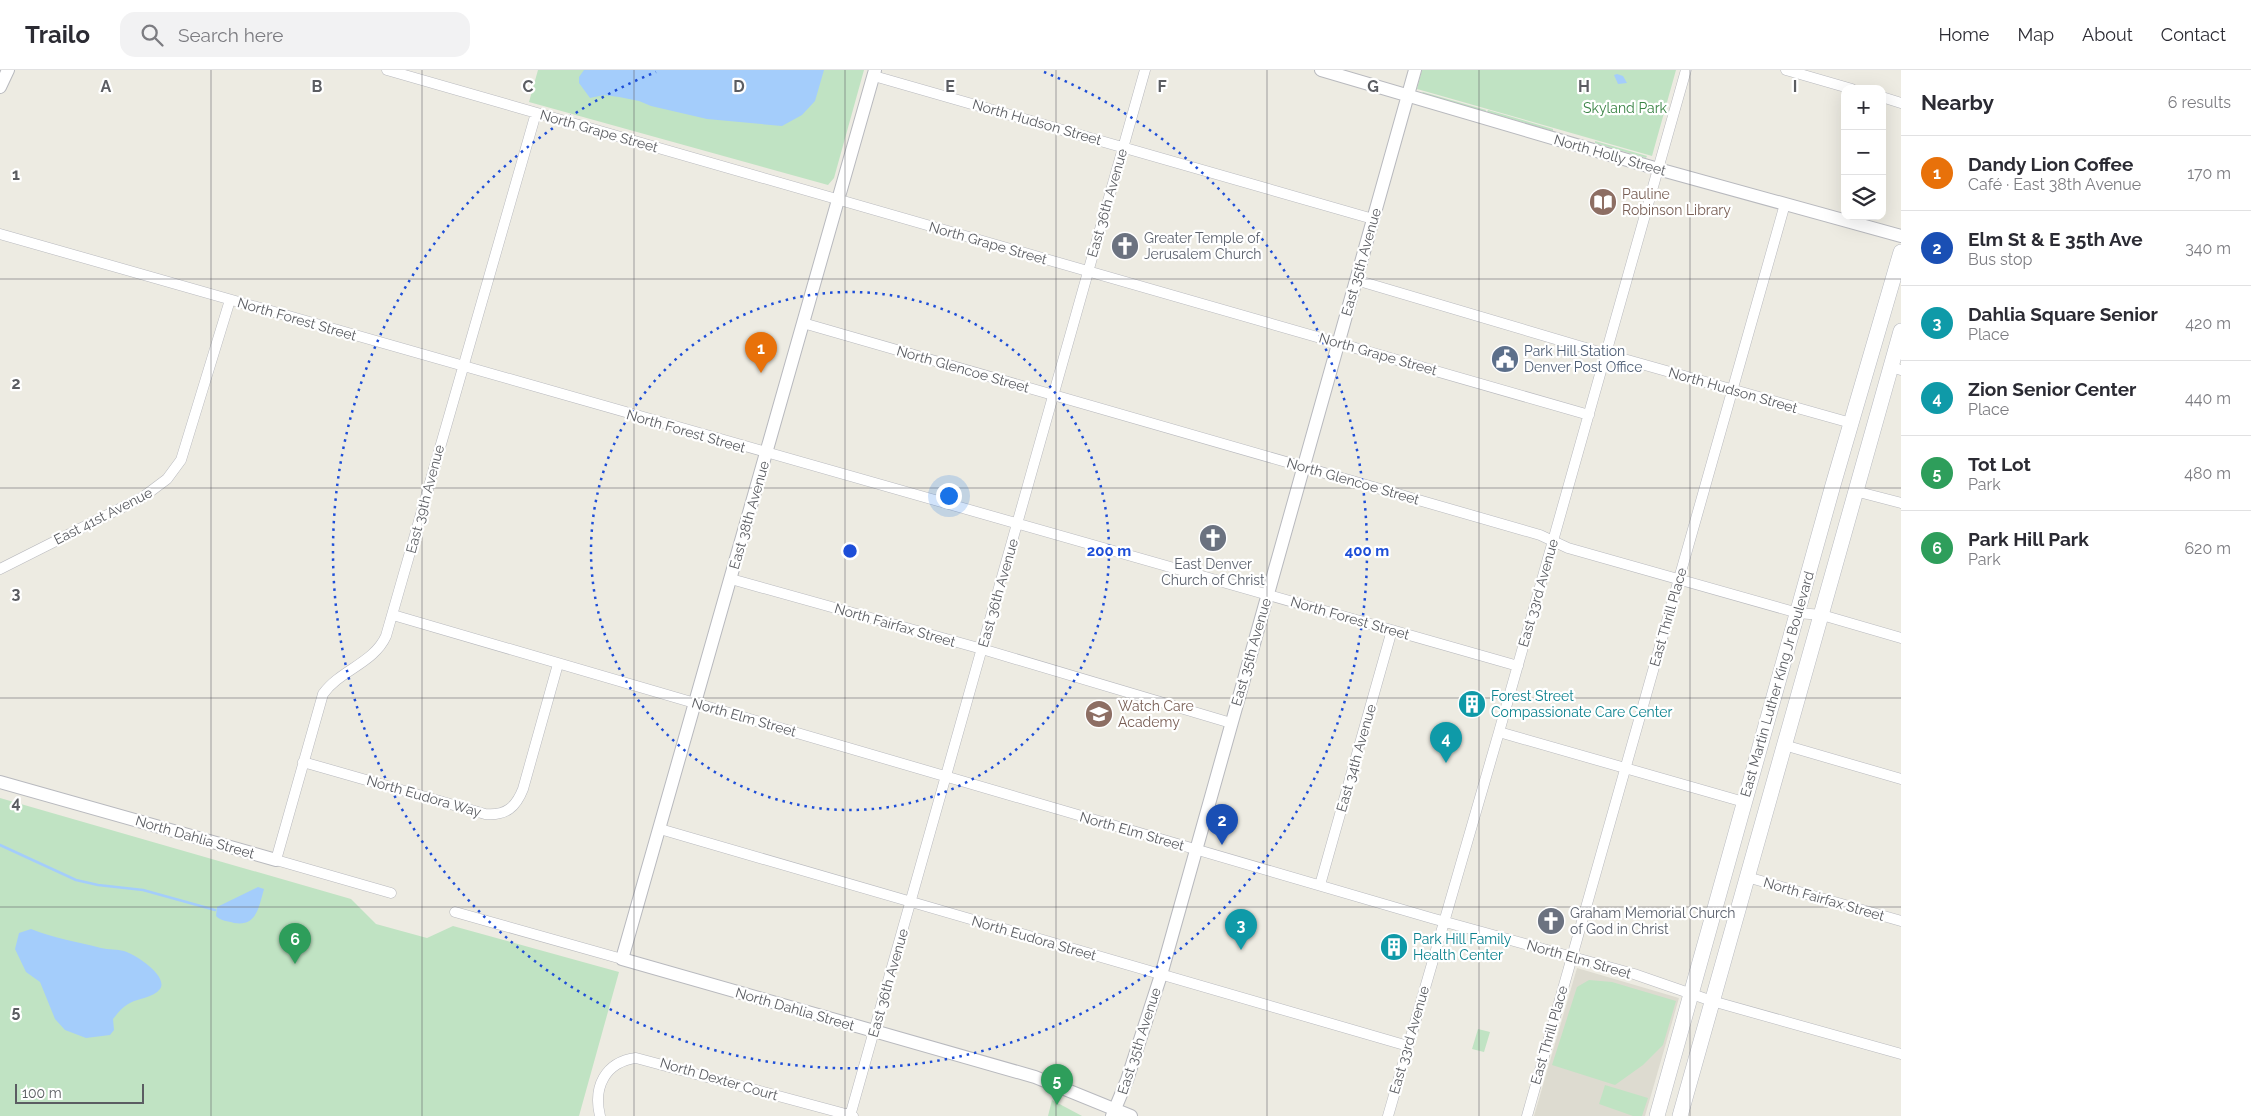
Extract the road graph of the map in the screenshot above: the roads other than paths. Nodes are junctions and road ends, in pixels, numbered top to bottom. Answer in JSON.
{"nodes":[{"id":1,"x":8,"y":70,"type":"edge"},
{"id":2,"x":388,"y":70,"type":"edge"},
{"id":3,"x":1145,"y":70,"type":"edge"},
{"id":4,"x":1321,"y":70,"type":"edge"},
{"id":5,"x":1415,"y":70,"type":"edge"},
{"id":6,"x":1686,"y":70,"type":"edge"},
{"id":7,"x":1786,"y":70,"type":"edge"},
{"id":8,"x":874,"y":73,"type":"edge"},
{"id":9,"x":1841,"y":86,"type":"edge"},
{"id":10,"x":0,"y":87,"type":"edge"},
{"id":11,"x":1408,"y":95,"type":"junction"},
{"id":12,"x":1886,"y":98,"type":"edge"},
{"id":13,"x":1901,"y":103,"type":"edge"},
{"id":14,"x":536,"y":113,"type":"junction"},
{"id":15,"x":1124,"y":147,"type":"junction"},
{"id":16,"x":1658,"y":169,"type":"junction"},
{"id":17,"x":839,"y":200,"type":"junction"},
{"id":18,"x":1785,"y":204,"type":"junction"},
{"id":19,"x":1372,"y":219,"type":"junction"},
{"id":20,"x":0,"y":234,"type":"edge"},
{"id":21,"x":1901,"y":236,"type":"edge"},
{"id":22,"x":1901,"y":252,"type":"edge"},
{"id":23,"x":1088,"y":271,"type":"junction"},
{"id":24,"x":1356,"y":280,"type":"junction"},
{"id":25,"x":230,"y":300,"type":"junction"},
{"id":26,"x":804,"y":323,"type":"junction"},
{"id":27,"x":1901,"y":332,"type":"edge"},
{"id":28,"x":1338,"y":343,"type":"junction"},
{"id":29,"x":1606,"y":354,"type":"junction"},
{"id":30,"x":463,"y":366,"type":"junction"},
{"id":31,"x":1896,"y":368,"type":"edge"},
{"id":32,"x":1733,"y":390,"type":"junction"},
{"id":33,"x":1054,"y":395,"type":"junction"},
{"id":34,"x":1589,"y":415,"type":"junction"},
{"id":35,"x":1851,"y":423,"type":"junction"},
{"id":36,"x":767,"y":454,"type":"junction"},
{"id":37,"x":1303,"y":467,"type":"junction"},
{"id":38,"x":1855,"y":491,"type":"junction"},
{"id":39,"x":1901,"y":503,"type":"edge"},
{"id":40,"x":1017,"y":524,"type":"junction"},
{"id":41,"x":1553,"y":541,"type":"junction"},
{"id":42,"x":0,"y":569,"type":"edge"},
{"id":43,"x":731,"y":579,"type":"junction"},
{"id":44,"x":1679,"y":579,"type":"junction"},
{"id":45,"x":1267,"y":595,"type":"junction"},
{"id":46,"x":1798,"y":613,"type":"junction"},
{"id":47,"x":1822,"y":615,"type":"junction"},
{"id":48,"x":393,"y":616,"type":"junction"},
{"id":49,"x":1392,"y":630,"type":"junction"},
{"id":50,"x":1901,"y":638,"type":"edge"},
{"id":51,"x":982,"y":649,"type":"junction"},
{"id":52,"x":558,"y":664,"type":"junction"},
{"id":53,"x":1518,"y":666,"type":"junction"},
{"id":54,"x":696,"y":703,"type":"junction"},
{"id":55,"x":1231,"y":723,"type":"junction"},
{"id":56,"x":1499,"y":732,"type":"junction"},
{"id":57,"x":1784,"y":745,"type":"junction"},
{"id":58,"x":303,"y":762,"type":"junction"},
{"id":59,"x":1625,"y":769,"type":"junction"},
{"id":60,"x":946,"y":777,"type":"junction"},
{"id":61,"x":1901,"y":779,"type":"edge"},
{"id":62,"x":0,"y":782,"type":"edge"},
{"id":63,"x":1744,"y":802,"type":"junction"},
{"id":64,"x":660,"y":828,"type":"junction"},
{"id":65,"x":1196,"y":850,"type":"junction"},
{"id":66,"x":276,"y":860,"type":"junction"},
{"id":67,"x":1747,"y":877,"type":"junction"},
{"id":68,"x":1320,"y":886,"type":"junction"},
{"id":69,"x":391,"y":893,"type":"dead end"},
{"id":70,"x":910,"y":901,"type":"junction"},
{"id":71,"x":455,"y":912,"type":"dead end"},
{"id":72,"x":1444,"y":921,"type":"junction"},
{"id":73,"x":1901,"y":921,"type":"edge"},
{"id":74,"x":1572,"y":956,"type":"junction"},
{"id":75,"x":622,"y":959,"type":"junction"},
{"id":76,"x":1161,"y":975,"type":"junction"},
{"id":77,"x":1691,"y":993,"type":"junction"},
{"id":78,"x":1712,"y":1001,"type":"junction"},
{"id":79,"x":874,"y":1031,"type":"junction"},
{"id":80,"x":1408,"y":1046,"type":"junction"},
{"id":81,"x":1901,"y":1054,"type":"edge"},
{"id":82,"x":1113,"y":1113,"type":"edge"},
{"id":83,"x":600,"y":1116,"type":"edge"},
{"id":84,"x":851,"y":1116,"type":"edge"},
{"id":85,"x":1131,"y":1116,"type":"edge"},
{"id":86,"x":1388,"y":1116,"type":"edge"},
{"id":87,"x":1527,"y":1116,"type":"edge"},
{"id":88,"x":1657,"y":1116,"type":"edge"},
{"id":89,"x":1680,"y":1116,"type":"edge"}],
"edges":[{"from":1,"to":10,"type":"street"},
{"from":2,"to":14,"type":"street","name":"North Grape Street"},
{"from":3,"to":15,"type":"street","name":"East 36th Avenue"},
{"from":4,"to":11,"type":"street","name":"North Holly Street"},
{"from":5,"to":11,"type":"street","name":"East 35th Avenue"},
{"from":6,"to":16,"type":"street","name":"East 33rd Avenue"},
{"from":7,"to":9,"type":"street"},
{"from":8,"to":15,"type":"street","name":"North Hudson Street"},
{"from":8,"to":17,"type":"street","name":"East 38th Avenue"},
{"from":11,"to":16,"type":"street","name":"North Holly Street"},
{"from":11,"to":19,"type":"street","name":"East 35th Avenue"},
{"from":12,"to":13,"type":"street"},
{"from":14,"to":17,"type":"street","name":"North Grape Street"},
{"from":14,"to":30,"type":"street","name":"East 39th Avenue"},
{"from":15,"to":19,"type":"street","name":"North Hudson Street"},
{"from":15,"to":23,"type":"street","name":"East 36th Avenue"},
{"from":16,"to":18,"type":"street","name":"North Holly Street"},
{"from":16,"to":29,"type":"street","name":"East 33rd Avenue"},
{"from":17,"to":23,"type":"street","name":"North Grape Street"},
{"from":17,"to":26,"type":"street","name":"East 38th Avenue"},
{"from":18,"to":21,"type":"street","name":"North Holly Street"},
{"from":18,"to":32,"type":"street","name":"East Thrill Place"},
{"from":19,"to":24,"type":"street","name":"East 35th Avenue"},
{"from":20,"to":25,"type":"street","name":"North Forest Street"},
{"from":22,"to":35,"type":"main road","name":"East Martin Luther King Jr Boulevard"},
{"from":23,"to":28,"type":"street","name":"North Grape Street"},
{"from":23,"to":33,"type":"street","name":"East 36th Avenue"},
{"from":24,"to":28,"type":"street","name":"East 35th Avenue"},
{"from":24,"to":29,"type":"street","name":"North Hudson Street"},
{"from":25,"to":30,"type":"street","name":"North Forest Street"},
{"from":25,"to":42,"type":"street","name":"East 41st Avenue"},
{"from":26,"to":33,"type":"street","name":"North Glencoe Street"},
{"from":26,"to":36,"type":"street","name":"East 38th Avenue"},
{"from":27,"to":31,"type":"main road","name":"East Martin Luther King Jr Boulevard"},
{"from":28,"to":34,"type":"street","name":"North Grape Street"},
{"from":28,"to":37,"type":"street","name":"East 35th Avenue"},
{"from":29,"to":32,"type":"street","name":"North Hudson Street"},
{"from":29,"to":34,"type":"street","name":"East 33rd Avenue"},
{"from":30,"to":36,"type":"street","name":"North Forest Street"},
{"from":30,"to":48,"type":"street","name":"East 39th Avenue"},
{"from":31,"to":38,"type":"main road","name":"East Martin Luther King Jr Boulevard"},
{"from":32,"to":35,"type":"street","name":"North Hudson Street"},
{"from":32,"to":44,"type":"street","name":"East Thrill Place"},
{"from":33,"to":37,"type":"street","name":"North Glencoe Street"},
{"from":33,"to":40,"type":"street","name":"East 36th Avenue"},
{"from":34,"to":41,"type":"street","name":"East 33rd Avenue"},
{"from":35,"to":46,"type":"main road","name":"East Martin Luther King Jr Boulevard"},
{"from":36,"to":40,"type":"street","name":"North Forest Street"},
{"from":36,"to":43,"type":"street","name":"East 38th Avenue"},
{"from":37,"to":41,"type":"street","name":"North Glencoe Street"},
{"from":37,"to":45,"type":"street","name":"East 35th Avenue"},
{"from":38,"to":39,"type":"street"},
{"from":38,"to":47,"type":"main road","name":"East Martin Luther King Jr Boulevard"},
{"from":40,"to":45,"type":"street","name":"North Forest Street"},
{"from":40,"to":51,"type":"street","name":"East 36th Avenue"},
{"from":41,"to":44,"type":"street","name":"North Glencoe Street"},
{"from":41,"to":53,"type":"street","name":"East 33rd Avenue"},
{"from":43,"to":51,"type":"street","name":"North Fairfax Street"},
{"from":43,"to":54,"type":"street","name":"East 38th Avenue"},
{"from":44,"to":46,"type":"street","name":"North Glencoe Street"},
{"from":44,"to":59,"type":"street","name":"East Thrill Place"},
{"from":45,"to":49,"type":"street","name":"North Forest Street"},
{"from":45,"to":55,"type":"street","name":"East 35th Avenue"},
{"from":46,"to":47,"type":"street","name":"North Glencoe Street"},
{"from":46,"to":63,"type":"main road","name":"East Martin Luther King Jr Boulevard"},
{"from":47,"to":50,"type":"street","name":"North Glencoe Street"},
{"from":47,"to":57,"type":"main road","name":"East Martin Luther King Jr Boulevard"},
{"from":48,"to":52,"type":"street","name":"North Elm Street"},
{"from":48,"to":58,"type":"street","name":"East 39th Avenue"},
{"from":49,"to":53,"type":"street","name":"North Forest Street"},
{"from":49,"to":68,"type":"street","name":"East 34th Avenue"},
{"from":51,"to":55,"type":"street","name":"North Fairfax Street"},
{"from":51,"to":60,"type":"street","name":"East 36th Avenue"},
{"from":52,"to":54,"type":"street","name":"North Elm Street"},
{"from":52,"to":58,"type":"street","name":"North Eudora Way"},
{"from":53,"to":56,"type":"street","name":"East 33rd Avenue"},
{"from":54,"to":60,"type":"street","name":"North Elm Street"},
{"from":54,"to":64,"type":"street","name":"East 38th Avenue"},
{"from":55,"to":65,"type":"street","name":"East 35th Avenue"},
{"from":56,"to":59,"type":"street"},
{"from":56,"to":72,"type":"street","name":"East 33rd Avenue"},
{"from":57,"to":61,"type":"street"},
{"from":57,"to":67,"type":"main road","name":"East Martin Luther King Jr Boulevard"},
{"from":58,"to":66,"type":"street","name":"East 39th Avenue"},
{"from":59,"to":63,"type":"street"},
{"from":59,"to":74,"type":"street","name":"East Thrill Place"},
{"from":60,"to":65,"type":"street","name":"North Elm Street"},
{"from":60,"to":70,"type":"street","name":"East 36th Avenue"},
{"from":62,"to":66,"type":"street","name":"North Dahlia Street"},
{"from":63,"to":77,"type":"main road","name":"East Martin Luther King Jr Boulevard"},
{"from":64,"to":70,"type":"street","name":"North Eudora Street"},
{"from":64,"to":75,"type":"street","name":"East 38th Avenue"},
{"from":65,"to":68,"type":"street","name":"North Elm Street"},
{"from":65,"to":76,"type":"street","name":"East 35th Avenue"},
{"from":66,"to":69,"type":"street","name":"North Dahlia Street"},
{"from":67,"to":73,"type":"street","name":"North Fairfax Street"},
{"from":67,"to":78,"type":"main road","name":"East Martin Luther King Jr Boulevard"},
{"from":68,"to":72,"type":"street","name":"North Elm Street"},
{"from":70,"to":76,"type":"street","name":"North Eudora Street"},
{"from":70,"to":79,"type":"street","name":"East 36th Avenue"},
{"from":71,"to":75,"type":"street","name":"North Dahlia Street"},
{"from":72,"to":74,"type":"street","name":"North Elm Street"},
{"from":72,"to":80,"type":"street","name":"East 33rd Avenue"},
{"from":74,"to":77,"type":"street","name":"North Elm Street"},
{"from":74,"to":87,"type":"street","name":"East Thrill Place"},
{"from":75,"to":79,"type":"street","name":"North Dahlia Street"},
{"from":76,"to":80,"type":"street","name":"North Eudora Street"},
{"from":76,"to":82,"type":"street","name":"East 35th Avenue"},
{"from":77,"to":78,"type":"street","name":"North Elm Street"},
{"from":77,"to":88,"type":"main road","name":"East Martin Luther King Jr Boulevard"},
{"from":78,"to":81,"type":"street","name":"North Elm Street"},
{"from":78,"to":89,"type":"main road","name":"East Martin Luther King Jr Boulevard"},
{"from":79,"to":82,"type":"street","name":"North Dahlia Street"},
{"from":79,"to":84,"type":"street","name":"East 36th Avenue"},
{"from":80,"to":86,"type":"street","name":"East 33rd Avenue"},
{"from":82,"to":85,"type":"street","name":"North Dahlia Street"},
{"from":83,"to":84,"type":"street","name":"North Dexter Court"}]}
